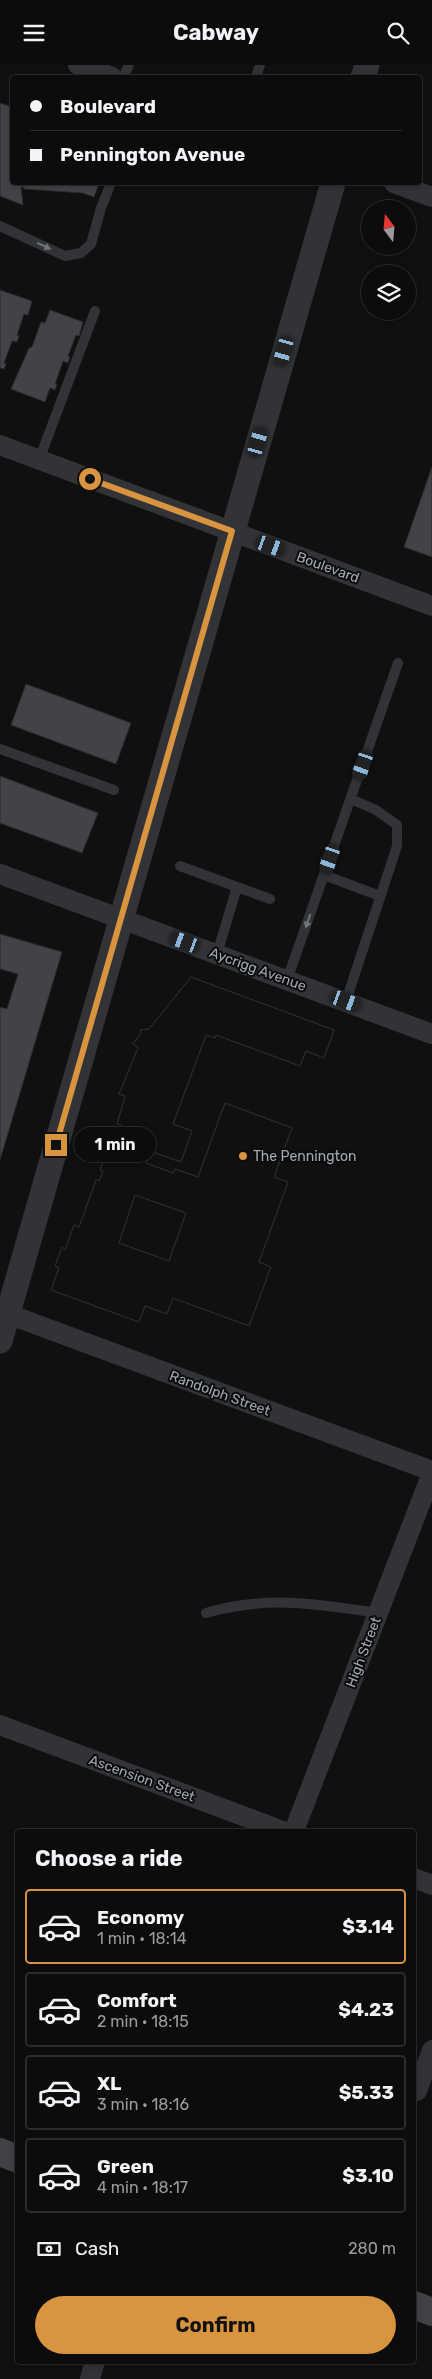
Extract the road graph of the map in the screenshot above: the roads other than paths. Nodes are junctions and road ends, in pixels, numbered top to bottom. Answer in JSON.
{"nodes":[{"id":1,"x":78,"y":65,"type":"edge"},
{"id":2,"x":106,"y":75,"type":"edge"},
{"id":3,"x":110,"y":185,"type":"edge"},
{"id":4,"x":332,"y":185,"type":"edge"},
{"id":5,"x":399,"y":185,"type":"edge"},
{"id":6,"x":432,"y":197,"type":"edge"},
{"id":7,"x":0,"y":226,"type":"edge"},
{"id":8,"x":95,"y":311,"type":"dead end"},
{"id":9,"x":0,"y":445,"type":"edge"},
{"id":10,"x":40,"y":460,"type":"junction"},
{"id":11,"x":232,"y":531,"type":"junction"},
{"id":12,"x":432,"y":606,"type":"edge"},
{"id":13,"x":398,"y":663,"type":"dead end"},
{"id":14,"x":0,"y":749,"type":"edge"},
{"id":15,"x":114,"y":790,"type":"dead end"},
{"id":16,"x":351,"y":799,"type":"junction"},
{"id":17,"x":180,"y":866,"type":"dead end"},
{"id":18,"x":0,"y":874,"type":"edge"},
{"id":19,"x":324,"y":875,"type":"junction"},
{"id":20,"x":237,"y":887,"type":"junction"},
{"id":21,"x":380,"y":896,"type":"junction"},
{"id":22,"x":270,"y":899,"type":"dead end"},
{"id":23,"x":121,"y":918,"type":"junction"},
{"id":24,"x":217,"y":954,"type":"junction"},
{"id":25,"x":287,"y":980,"type":"junction"},
{"id":26,"x":346,"y":1001,"type":"junction"},
{"id":27,"x":432,"y":1034,"type":"edge"},
{"id":28,"x":8,"y":1314,"type":"junction"},
{"id":29,"x":0,"y":1341,"type":"edge"},
{"id":30,"x":432,"y":1472,"type":"edge"},
{"id":31,"x":206,"y":1613,"type":"dead end"},
{"id":32,"x":378,"y":1613,"type":"junction"},
{"id":33,"x":0,"y":1725,"type":"edge"},
{"id":34,"x":278,"y":1829,"type":"edge"},
{"id":35,"x":295,"y":1829,"type":"edge"},
{"id":36,"x":416,"y":1879,"type":"edge"},
{"id":37,"x":432,"y":1885,"type":"edge"},
{"id":38,"x":432,"y":2050,"type":"edge"},
{"id":39,"x":417,"y":2091,"type":"dead end"},
{"id":40,"x":0,"y":2152,"type":"edge"},
{"id":41,"x":15,"y":2158,"type":"edge"},
{"id":42,"x":416,"y":2306,"type":"edge"},
{"id":43,"x":432,"y":2312,"type":"edge"},
{"id":44,"x":94,"y":2364,"type":"edge"},
{"id":45,"x":90,"y":2379,"type":"edge"}],
"edges":[{"from":1,"to":2,"type":"street"},
{"from":7,"to":3,"type":"lane","one_way":true},
{"from":4,"to":11,"type":"street"},
{"from":5,"to":6,"type":"street"},
{"from":8,"to":10,"type":"lane"},
{"from":9,"to":10,"type":"street","name":"Boulevard"},
{"from":10,"to":11,"type":"street","name":"Boulevard"},
{"from":11,"to":12,"type":"street","name":"Boulevard"},
{"from":11,"to":23,"type":"street"},
{"from":13,"to":16,"type":"lane"},
{"from":14,"to":15,"type":"lane"},
{"from":16,"to":19,"type":"lane"},
{"from":16,"to":21,"type":"lane"},
{"from":17,"to":20,"type":"lane"},
{"from":18,"to":23,"type":"street","name":"Aycrigg Avenue"},
{"from":19,"to":21,"type":"lane"},
{"from":19,"to":25,"type":"lane","one_way":true},
{"from":20,"to":22,"type":"lane"},
{"from":20,"to":24,"type":"lane"},
{"from":21,"to":26,"type":"lane"},
{"from":23,"to":24,"type":"street","name":"Aycrigg Avenue"},
{"from":23,"to":28,"type":"street"},
{"from":24,"to":25,"type":"street","name":"Aycrigg Avenue"},
{"from":25,"to":26,"type":"street","name":"Aycrigg Avenue"},
{"from":26,"to":27,"type":"street","name":"Aycrigg Avenue"},
{"from":28,"to":29,"type":"street"},
{"from":28,"to":30,"type":"street","name":"Randolph Street"},
{"from":30,"to":32,"type":"street","name":"High Street"},
{"from":31,"to":32,"type":"lane"},
{"from":32,"to":35,"type":"street","name":"High Street"},
{"from":33,"to":34,"type":"street","name":"Ascension Street"},
{"from":36,"to":37,"type":"street"},
{"from":38,"to":39,"type":"street"},
{"from":40,"to":41,"type":"main road"},
{"from":42,"to":43,"type":"main road"},
{"from":44,"to":45,"type":"street"}]}
